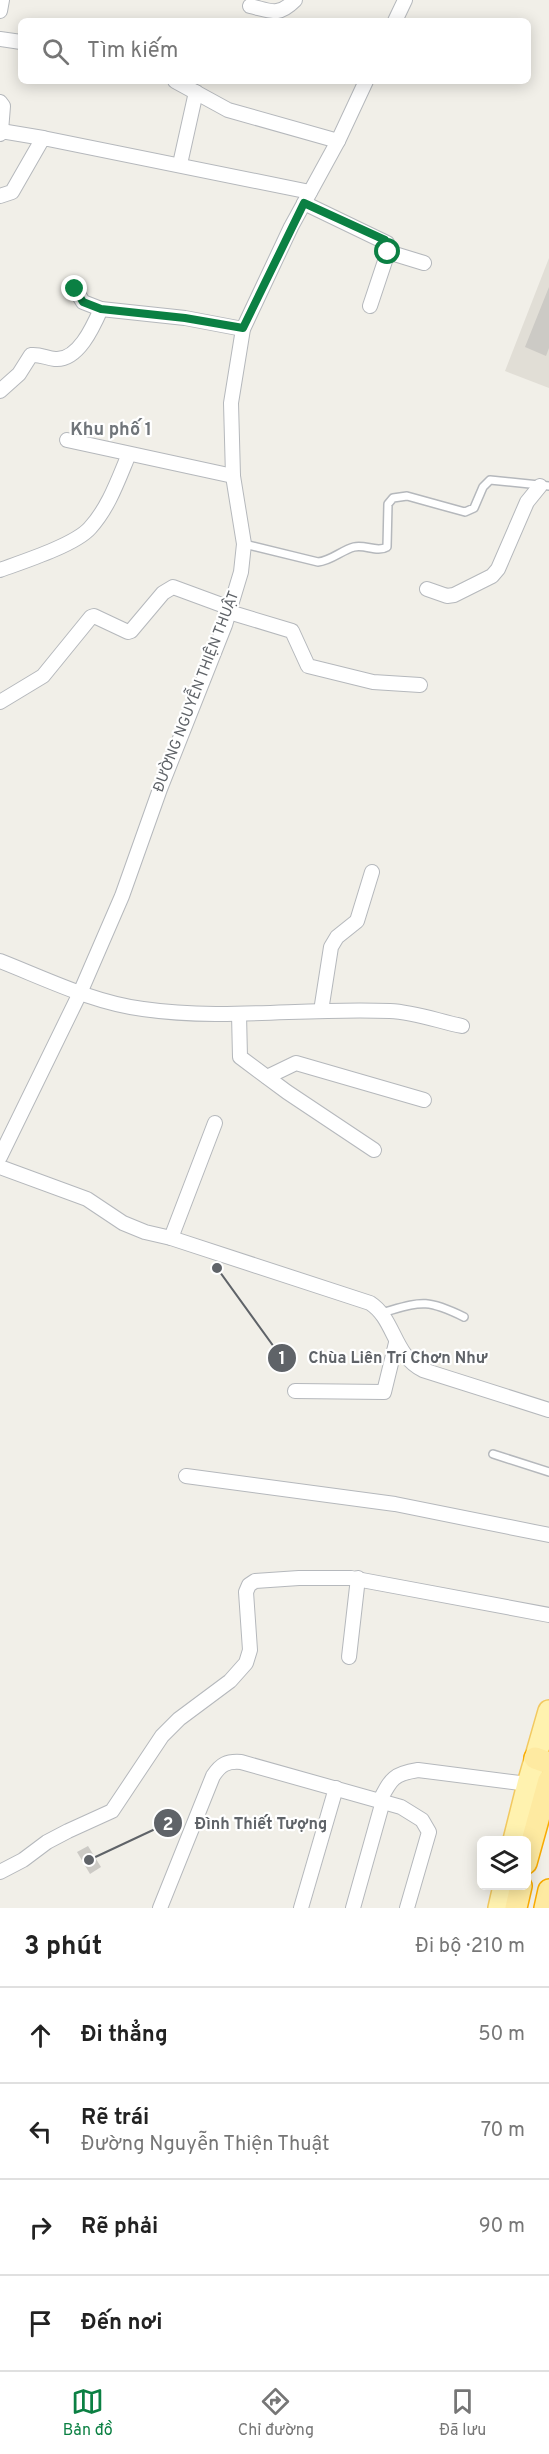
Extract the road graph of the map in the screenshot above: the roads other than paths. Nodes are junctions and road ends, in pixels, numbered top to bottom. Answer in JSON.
{"nodes":[{"id":1,"x":2,"y":0,"type":"edge"},
{"id":2,"x":295,"y":0,"type":"edge"},
{"id":3,"x":405,"y":0,"type":"edge"},
{"id":4,"x":250,"y":6,"type":"dead end"},
{"id":5,"x":0,"y":11,"type":"edge"},
{"id":6,"x":396,"y":18,"type":"edge"},
{"id":7,"x":0,"y":39,"type":"edge"},
{"id":8,"x":18,"y":42,"type":"edge"},
{"id":9,"x":181,"y":84,"type":"edge"},
{"id":10,"x":365,"y":84,"type":"edge"},
{"id":11,"x":196,"y":92,"type":"junction"},
{"id":12,"x":0,"y":102,"type":"edge"},
{"id":13,"x":1,"y":132,"type":"edge"},
{"id":14,"x":43,"y":138,"type":"junction"},
{"id":15,"x":338,"y":141,"type":"junction"},
{"id":16,"x":180,"y":164,"type":"junction"},
{"id":17,"x":0,"y":196,"type":"edge"},
{"id":18,"x":307,"y":198,"type":"junction"},
{"id":19,"x":388,"y":252,"type":"junction"},
{"id":20,"x":424,"y":264,"type":"dead end"},
{"id":21,"x":75,"y":289,"type":"dead end"},
{"id":22,"x":370,"y":306,"type":"dead end"},
{"id":23,"x":101,"y":309,"type":"junction"},
{"id":24,"x":243,"y":328,"type":"junction"},
{"id":25,"x":0,"y":391,"type":"edge"},
{"id":26,"x":67,"y":440,"type":"dead end"},
{"id":27,"x":129,"y":454,"type":"junction"},
{"id":28,"x":233,"y":476,"type":"junction"},
{"id":29,"x":544,"y":486,"type":"edge"},
{"id":30,"x":244,"y":544,"type":"junction"},
{"id":31,"x":0,"y":570,"type":"edge"},
{"id":32,"x":427,"y":589,"type":"dead end"},
{"id":33,"x":230,"y":610,"type":"junction"},
{"id":34,"x":420,"y":685,"type":"dead end"},
{"id":35,"x":0,"y":702,"type":"edge"},
{"id":36,"x":372,"y":872,"type":"dead end"},
{"id":37,"x":0,"y":961,"type":"edge"},
{"id":38,"x":80,"y":993,"type":"junction"},
{"id":39,"x":321,"y":1011,"type":"junction"},
{"id":40,"x":239,"y":1014,"type":"junction"},
{"id":41,"x":462,"y":1026,"type":"dead end"},
{"id":42,"x":267,"y":1077,"type":"junction"},
{"id":43,"x":424,"y":1100,"type":"dead end"},
{"id":44,"x":215,"y":1123,"type":"dead end"},
{"id":45,"x":374,"y":1150,"type":"dead end"},
{"id":46,"x":0,"y":1157,"type":"edge"},
{"id":47,"x":0,"y":1167,"type":"edge"},
{"id":48,"x":171,"y":1238,"type":"junction"},
{"id":49,"x":381,"y":1313,"type":"junction"},
{"id":50,"x":464,"y":1317,"type":"dead end"},
{"id":51,"x":396,"y":1342,"type":"junction"},
{"id":52,"x":295,"y":1391,"type":"dead end"},
{"id":53,"x":549,"y":1410,"type":"edge"},
{"id":54,"x":493,"y":1454,"type":"dead end"},
{"id":55,"x":549,"y":1472,"type":"edge"},
{"id":56,"x":186,"y":1476,"type":"dead end"},
{"id":57,"x":549,"y":1535,"type":"edge"},
{"id":58,"x":358,"y":1578,"type":"junction"},
{"id":59,"x":549,"y":1615,"type":"edge"},
{"id":60,"x":350,"y":1657,"type":"dead end"},
{"id":61,"x":549,"y":1711,"type":"edge"},
{"id":62,"x":542,"y":1760,"type":"edge"},
{"id":63,"x":549,"y":1780,"type":"edge"},
{"id":64,"x":528,"y":1785,"type":"junction"},
{"id":65,"x":336,"y":1788,"type":"junction"},
{"id":66,"x":381,"y":1801,"type":"junction"},
{"id":67,"x":515,"y":1836,"type":"edge"},
{"id":68,"x":531,"y":1845,"type":"edge"},
{"id":69,"x":0,"y":1872,"type":"edge"},
{"id":70,"x":503,"y":1890,"type":"edge"},
{"id":71,"x":520,"y":1890,"type":"edge"},
{"id":72,"x":549,"y":1890,"type":"edge"},
{"id":73,"x":160,"y":1908,"type":"edge"},
{"id":74,"x":301,"y":1908,"type":"edge"},
{"id":75,"x":353,"y":1908,"type":"edge"},
{"id":76,"x":407,"y":1908,"type":"edge"},
{"id":77,"x":499,"y":1908,"type":"edge"},
{"id":78,"x":516,"y":1908,"type":"edge"},
{"id":79,"x":544,"y":1908,"type":"edge"}],
"edges":[{"from":1,"to":5,"type":"street"},
{"from":2,"to":4,"type":"street"},
{"from":3,"to":6,"type":"street"},
{"from":7,"to":8,"type":"street"},
{"from":9,"to":11,"type":"street"},
{"from":10,"to":15,"type":"street","name":"ĐƯỜNG NGUYỄN THIỆN THUẬT"},
{"from":11,"to":15,"type":"street"},
{"from":11,"to":16,"type":"street"},
{"from":12,"to":13,"type":"street"},
{"from":13,"to":14,"type":"street"},
{"from":14,"to":16,"type":"street"},
{"from":14,"to":17,"type":"street"},
{"from":15,"to":18,"type":"street","name":"ĐƯỜNG NGUYỄN THIỆN THUẬT"},
{"from":16,"to":18,"type":"street"},
{"from":18,"to":19,"type":"street"},
{"from":18,"to":24,"type":"street","name":"ĐƯỜNG NGUYỄN THIỆN THUẬT"},
{"from":19,"to":20,"type":"street"},
{"from":19,"to":22,"type":"street"},
{"from":21,"to":23,"type":"street"},
{"from":23,"to":24,"type":"street"},
{"from":23,"to":25,"type":"street"},
{"from":24,"to":28,"type":"street","name":"ĐƯỜNG NGUYỄN THIỆN THUẬT"},
{"from":26,"to":27,"type":"street"},
{"from":27,"to":28,"type":"street"},
{"from":27,"to":31,"type":"street"},
{"from":28,"to":30,"type":"street","name":"ĐƯỜNG NGUYỄN THIỆN THUẬT"},
{"from":29,"to":30,"type":"lane"},
{"from":29,"to":32,"type":"street"},
{"from":30,"to":33,"type":"street","name":"ĐƯỜNG NGUYỄN THIỆN THUẬT"},
{"from":33,"to":34,"type":"street"},
{"from":33,"to":35,"type":"street"},
{"from":33,"to":38,"type":"street","name":"ĐƯỜNG NGUYỄN THIỆN THUẬT"},
{"from":36,"to":39,"type":"street"},
{"from":37,"to":38,"type":"street"},
{"from":38,"to":40,"type":"street"},
{"from":38,"to":46,"type":"street","name":"ĐƯỜNG NGUYỄN THIỆN THUẬT"},
{"from":39,"to":40,"type":"street"},
{"from":39,"to":41,"type":"street"},
{"from":40,"to":42,"type":"street"},
{"from":42,"to":43,"type":"street"},
{"from":42,"to":45,"type":"street"},
{"from":44,"to":48,"type":"street"},
{"from":47,"to":48,"type":"street"},
{"from":48,"to":49,"type":"street"},
{"from":49,"to":50,"type":"lane"},
{"from":49,"to":51,"type":"street"},
{"from":51,"to":52,"type":"street"},
{"from":51,"to":53,"type":"street"},
{"from":54,"to":55,"type":"lane"},
{"from":56,"to":57,"type":"street"},
{"from":58,"to":59,"type":"street"},
{"from":58,"to":60,"type":"street"},
{"from":58,"to":69,"type":"street"},
{"from":61,"to":62,"type":"main road"},
{"from":62,"to":64,"type":"main road"},
{"from":63,"to":68,"type":"highway"},
{"from":64,"to":66,"type":"street"},
{"from":64,"to":67,"type":"main road"},
{"from":65,"to":66,"type":"street"},
{"from":65,"to":73,"type":"street"},
{"from":65,"to":74,"type":"street"},
{"from":66,"to":75,"type":"street"},
{"from":66,"to":76,"type":"street"},
{"from":70,"to":77,"type":"main road"},
{"from":71,"to":78,"type":"highway"},
{"from":72,"to":79,"type":"highway"}]}
